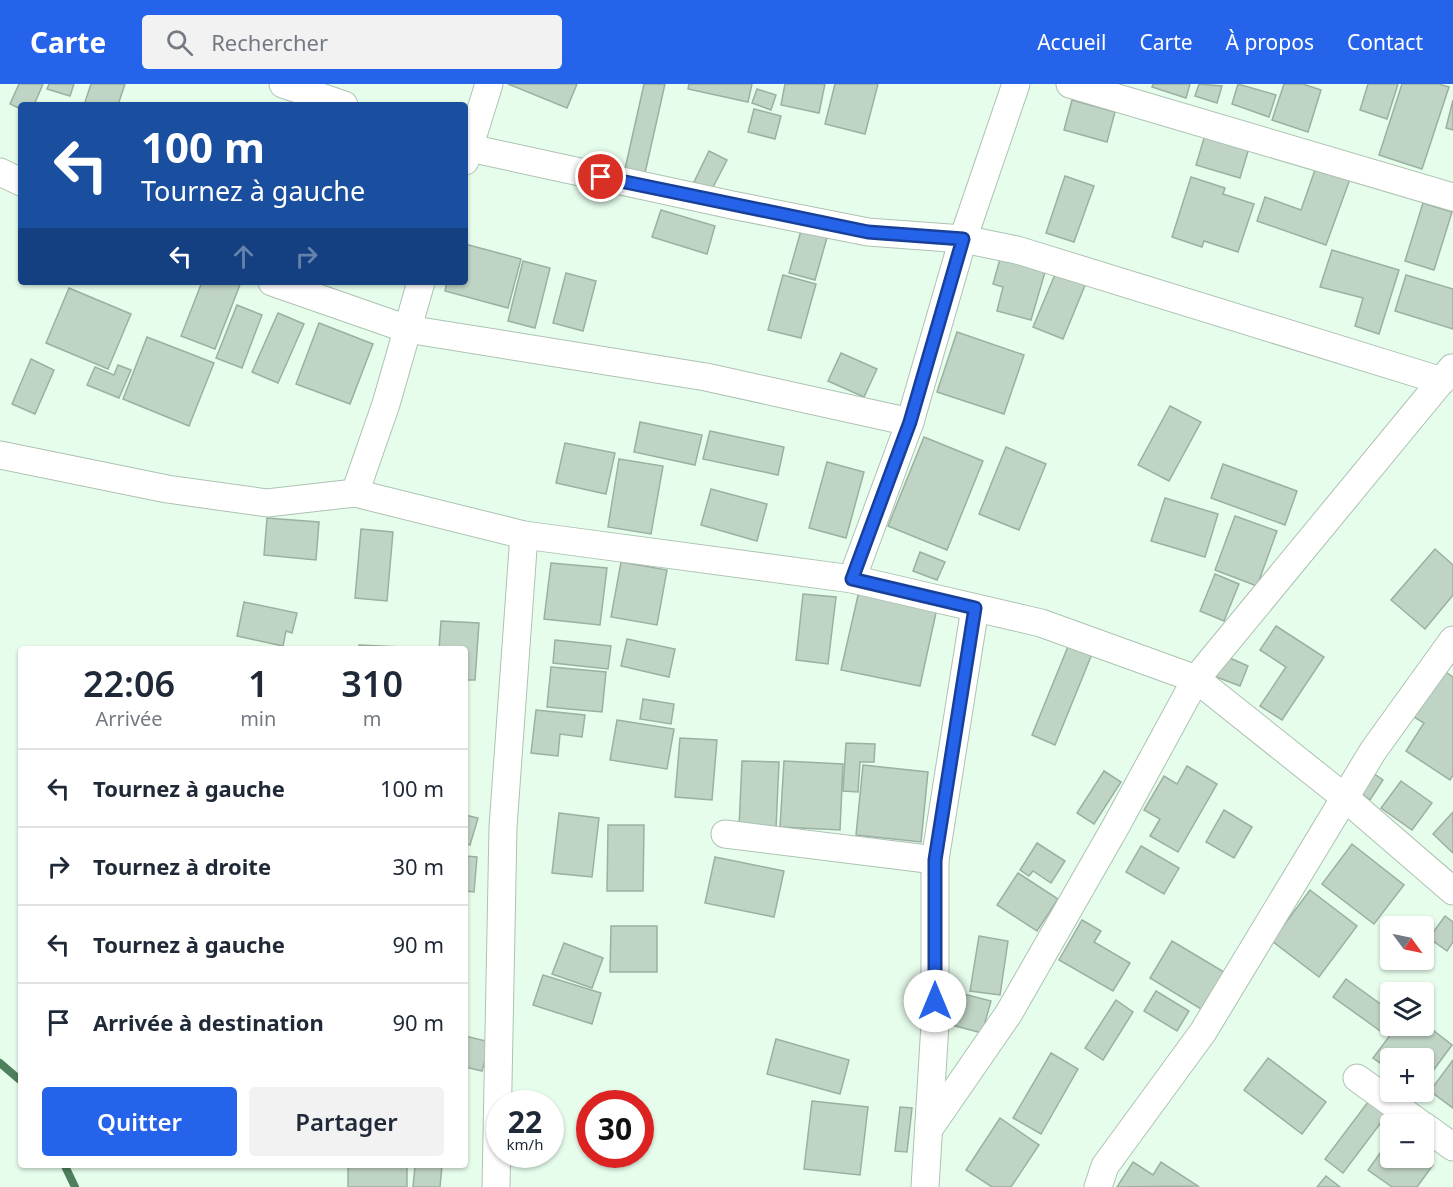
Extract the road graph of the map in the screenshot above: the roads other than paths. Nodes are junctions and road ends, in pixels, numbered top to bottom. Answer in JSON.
{"nodes":[{"id":1,"x":284,"y":84,"type":"edge"},
{"id":2,"x":489,"y":84,"type":"edge"},
{"id":3,"x":1016,"y":84,"type":"edge"},
{"id":4,"x":1070,"y":84,"type":"edge"},
{"id":5,"x":335,"y":102,"type":"edge"},
{"id":6,"x":468,"y":149,"type":"edge"},
{"id":7,"x":468,"y":152,"type":"edge"},
{"id":8,"x":0,"y":172,"type":"edge"},
{"id":9,"x":18,"y":181,"type":"edge"},
{"id":10,"x":1453,"y":197,"type":"edge"},
{"id":11,"x":963,"y":239,"type":"junction"},
{"id":12,"x":281,"y":285,"type":"edge"},
{"id":13,"x":420,"y":285,"type":"edge"},
{"id":14,"x":407,"y":329,"type":"junction"},
{"id":15,"x":1447,"y":374,"type":"edge"},
{"id":16,"x":910,"y":422,"type":"junction"},
{"id":17,"x":0,"y":455,"type":"edge"},
{"id":18,"x":355,"y":493,"type":"junction"},
{"id":19,"x":524,"y":535,"type":"junction"},
{"id":20,"x":852,"y":579,"type":"junction"},
{"id":21,"x":975,"y":608,"type":"junction"},
{"id":22,"x":1453,"y":640,"type":"edge"},
{"id":23,"x":1196,"y":679,"type":"junction"},
{"id":24,"x":1344,"y":797,"type":"junction"},
{"id":25,"x":725,"y":834,"type":"dead end"},
{"id":26,"x":935,"y":860,"type":"junction"},
{"id":27,"x":1453,"y":891,"type":"edge"},
{"id":28,"x":1357,"y":1078,"type":"dead end"},
{"id":29,"x":1406,"y":1114,"type":"edge"},
{"id":30,"x":931,"y":1126,"type":"junction"},
{"id":31,"x":1434,"y":1134,"type":"edge"},
{"id":32,"x":1453,"y":1148,"type":"edge"},
{"id":33,"x":496,"y":1187,"type":"edge"},
{"id":34,"x":925,"y":1187,"type":"edge"},
{"id":35,"x":1098,"y":1187,"type":"edge"}],
"edges":[{"from":1,"to":5,"type":"street"},
{"from":2,"to":6,"type":"street"},
{"from":3,"to":11,"type":"street"},
{"from":4,"to":10,"type":"street"},
{"from":7,"to":11,"type":"street"},
{"from":8,"to":9,"type":"street"},
{"from":11,"to":15,"type":"street"},
{"from":11,"to":16,"type":"street"},
{"from":12,"to":14,"type":"street"},
{"from":13,"to":14,"type":"street"},
{"from":14,"to":16,"type":"street"},
{"from":14,"to":18,"type":"street"},
{"from":15,"to":23,"type":"street"},
{"from":16,"to":20,"type":"street"},
{"from":17,"to":18,"type":"street"},
{"from":18,"to":19,"type":"street"},
{"from":19,"to":20,"type":"street"},
{"from":19,"to":33,"type":"street"},
{"from":20,"to":21,"type":"street"},
{"from":21,"to":23,"type":"street"},
{"from":21,"to":26,"type":"street"},
{"from":22,"to":24,"type":"street"},
{"from":23,"to":24,"type":"street"},
{"from":23,"to":30,"type":"street"},
{"from":24,"to":27,"type":"street"},
{"from":24,"to":35,"type":"street"},
{"from":25,"to":26,"type":"street"},
{"from":26,"to":30,"type":"street"},
{"from":28,"to":29,"type":"street"},
{"from":30,"to":34,"type":"street"},
{"from":31,"to":32,"type":"street"}]}
